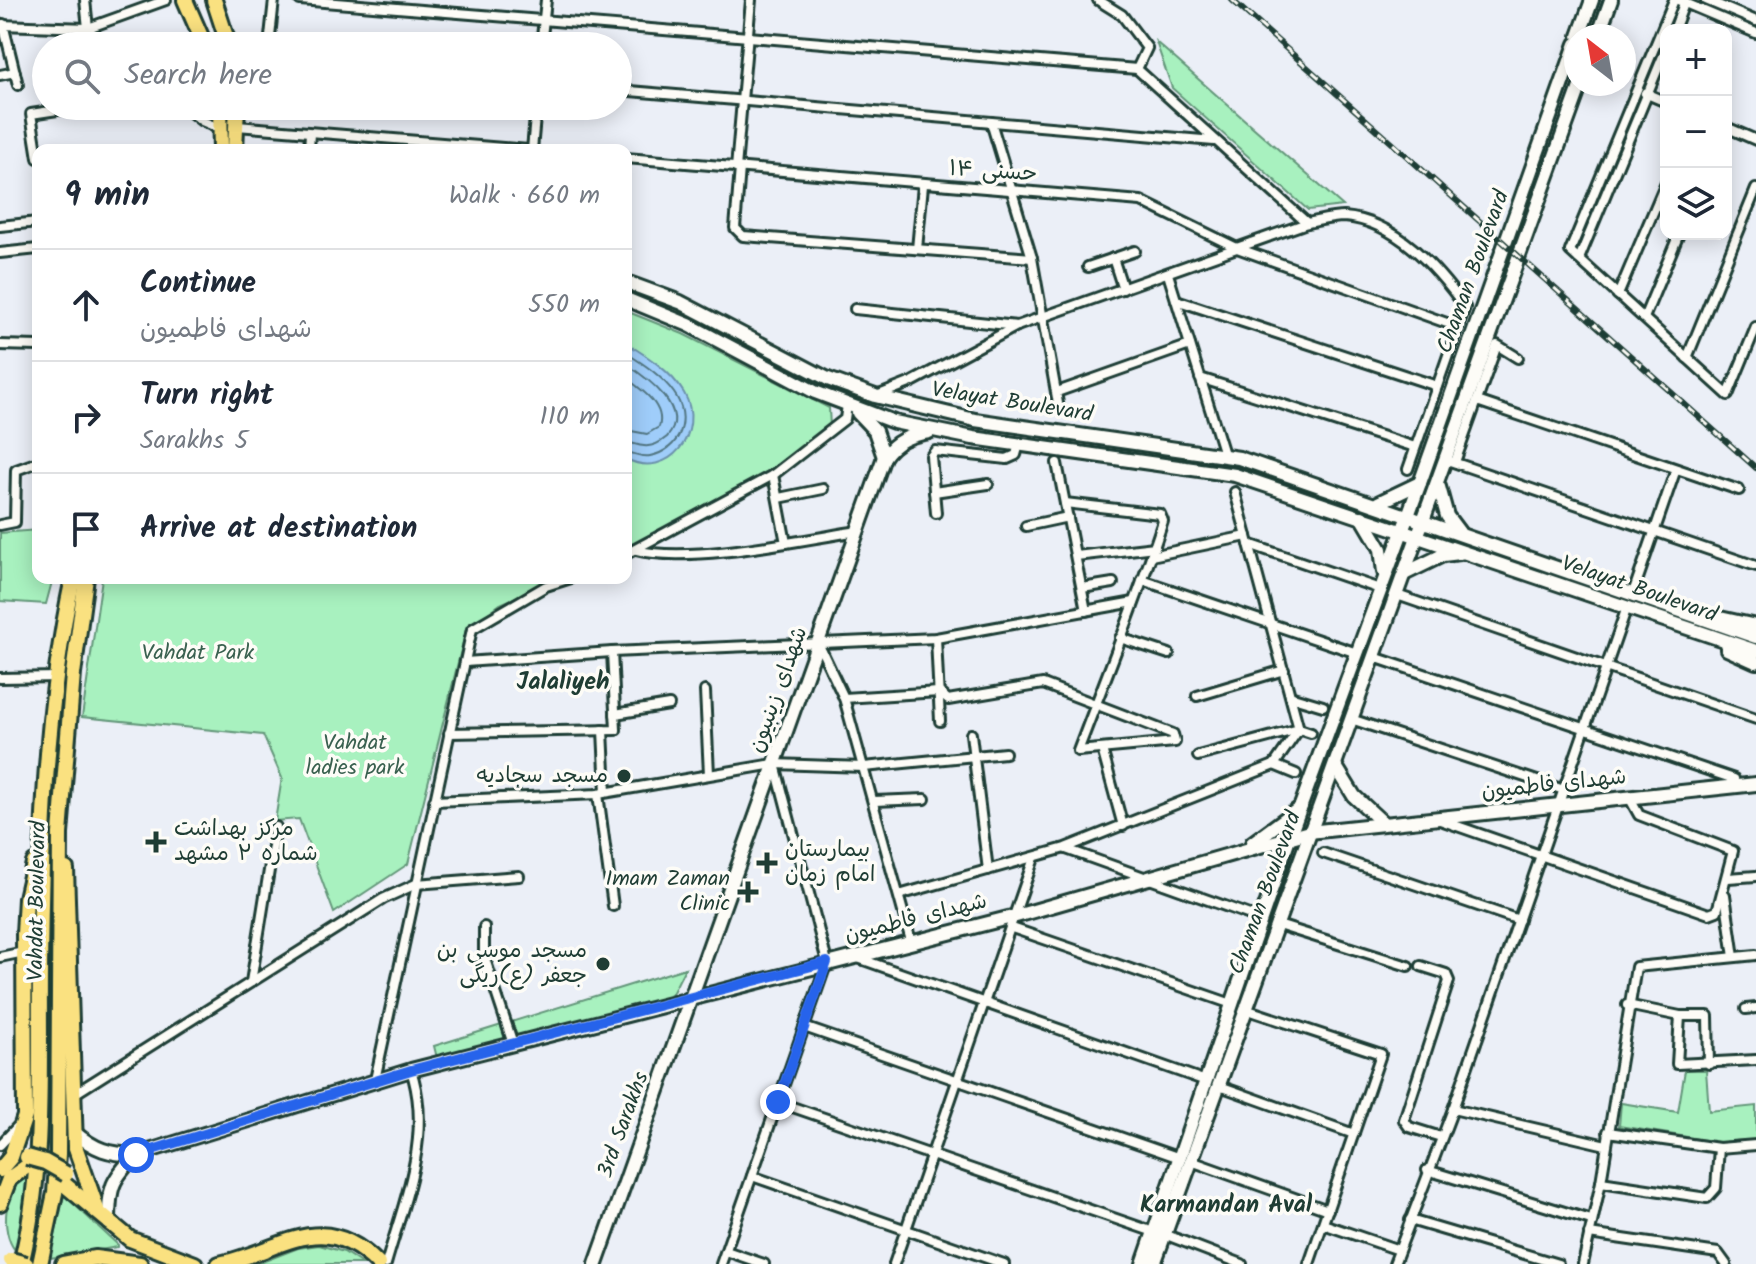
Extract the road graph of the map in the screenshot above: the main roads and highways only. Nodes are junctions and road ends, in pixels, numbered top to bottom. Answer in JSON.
{"nodes":[{"id":1,"x":185,"y":0,"type":"edge"},
{"id":2,"x":214,"y":0,"type":"edge"},
{"id":3,"x":1592,"y":0,"type":"edge"},
{"id":4,"x":1611,"y":0,"type":"edge"},
{"id":5,"x":1583,"y":24,"type":"edge"},
{"id":6,"x":1602,"y":24,"type":"edge"},
{"id":7,"x":199,"y":32,"type":"edge"},
{"id":8,"x":224,"y":32,"type":"edge"},
{"id":9,"x":1564,"y":78,"type":"edge"},
{"id":10,"x":1577,"y":96,"type":"edge"},
{"id":11,"x":221,"y":120,"type":"edge"},
{"id":12,"x":237,"y":120,"type":"edge"},
{"id":13,"x":221,"y":144,"type":"edge"},
{"id":14,"x":236,"y":144,"type":"edge"},
{"id":15,"x":632,"y":284,"type":"edge"},
{"id":16,"x":632,"y":301,"type":"edge"},
{"id":17,"x":847,"y":405,"type":"junction"},
{"id":18,"x":936,"y":431,"type":"junction"},
{"id":19,"x":884,"y":457,"type":"junction"},
{"id":20,"x":1420,"y":483,"type":"junction"},
{"id":21,"x":1438,"y":484,"type":"junction"},
{"id":22,"x":1378,"y":503,"type":"junction"},
{"id":23,"x":1409,"y":514,"type":"junction"},
{"id":24,"x":1362,"y":517,"type":"junction"},
{"id":25,"x":1425,"y":520,"type":"junction"},
{"id":26,"x":1402,"y":532,"type":"junction"},
{"id":27,"x":1459,"y":532,"type":"junction"},
{"id":28,"x":1418,"y":537,"type":"junction"},
{"id":29,"x":1465,"y":553,"type":"junction"},
{"id":30,"x":1404,"y":574,"type":"junction"},
{"id":31,"x":1383,"y":583,"type":"junction"},
{"id":32,"x":72,"y":584,"type":"edge"},
{"id":33,"x":85,"y":584,"type":"edge"},
{"id":34,"x":1684,"y":611,"type":"junction"},
{"id":35,"x":1681,"y":626,"type":"junction"},
{"id":36,"x":1756,"y":626,"type":"edge"},
{"id":37,"x":1756,"y":637,"type":"edge"},
{"id":38,"x":1756,"y":651,"type":"edge"},
{"id":39,"x":1756,"y":662,"type":"edge"},
{"id":40,"x":1335,"y":765,"type":"junction"},
{"id":41,"x":1756,"y":784,"type":"edge"},
{"id":42,"x":1301,"y":807,"type":"junction"},
{"id":43,"x":1382,"y":822,"type":"junction"},
{"id":44,"x":1309,"y":832,"type":"junction"},
{"id":45,"x":60,"y":834,"type":"junction"},
{"id":46,"x":41,"y":835,"type":"junction"},
{"id":47,"x":1289,"y":838,"type":"junction"},
{"id":48,"x":1237,"y":851,"type":"junction"},
{"id":49,"x":1261,"y":919,"type":"junction"},
{"id":50,"x":1275,"y":924,"type":"junction"},
{"id":51,"x":690,"y":999,"type":"junction"},
{"id":52,"x":1239,"y":1006,"type":"junction"},
{"id":53,"x":74,"y":1132,"type":"junction"},
{"id":54,"x":136,"y":1155,"type":"junction"},
{"id":55,"x":27,"y":1162,"type":"junction"},
{"id":56,"x":3,"y":1166,"type":"edge"},
{"id":57,"x":0,"y":1203,"type":"edge"},
{"id":58,"x":98,"y":1212,"type":"junction"},
{"id":59,"x":109,"y":1223,"type":"junction"},
{"id":60,"x":1159,"y":1233,"type":"junction"},
{"id":61,"x":15,"y":1261,"type":"edge"},
{"id":62,"x":90,"y":1261,"type":"edge"},
{"id":63,"x":40,"y":1264,"type":"edge"},
{"id":64,"x":63,"y":1264,"type":"edge"},
{"id":65,"x":140,"y":1264,"type":"edge"},
{"id":66,"x":195,"y":1264,"type":"edge"},
{"id":67,"x":219,"y":1264,"type":"edge"},
{"id":68,"x":378,"y":1264,"type":"edge"},
{"id":69,"x":596,"y":1264,"type":"edge"},
{"id":70,"x":1143,"y":1264,"type":"edge"},
{"id":71,"x":1154,"y":1264,"type":"edge"}],
"edges":[{"from":1,"to":7,"type":"main road"},
{"from":2,"to":8,"type":"main road"},
{"from":3,"to":5,"type":"main road"},
{"from":4,"to":6,"type":"main road"},
{"from":9,"to":20,"type":"main road","name":"Chaman Boulevard"},
{"from":10,"to":21,"type":"main road","name":"Chaman Boulevard"},
{"from":11,"to":13,"type":"main road"},
{"from":12,"to":14,"type":"main road"},
{"from":15,"to":22,"type":"main road","name":"Velayat Boulevard"},
{"from":16,"to":17,"type":"main road","name":"Velayat Boulevard"},
{"from":17,"to":18,"type":"main road","name":"Velayat Boulevard"},
{"from":17,"to":19,"type":"main road"},
{"from":18,"to":19,"type":"main road"},
{"from":18,"to":24,"type":"main road","name":"Velayat Boulevard"},
{"from":19,"to":51,"type":"main road","name":"شهدای زینبیون"},
{"from":20,"to":22,"type":"main road"},
{"from":20,"to":23,"type":"main road","name":"Chaman Boulevard"},
{"from":21,"to":25,"type":"main road","name":"Chaman Boulevard"},
{"from":21,"to":27,"type":"main road"},
{"from":22,"to":23,"type":"main road","name":"Velayat Boulevard"},
{"from":23,"to":25,"type":"main road","name":"Velayat Boulevard"},
{"from":23,"to":26,"type":"main road","name":"Chaman Boulevard"},
{"from":24,"to":26,"type":"main road","name":"Velayat Boulevard"},
{"from":24,"to":31,"type":"main road"},
{"from":25,"to":27,"type":"main road","name":"Velayat Boulevard"},
{"from":25,"to":28,"type":"main road","name":"Chaman Boulevard"},
{"from":26,"to":28,"type":"main road","name":"Velayat Boulevard"},
{"from":26,"to":31,"type":"main road","name":"Chaman Boulevard"},
{"from":27,"to":34,"type":"main road","name":"Velayat Boulevard"},
{"from":28,"to":29,"type":"main road","name":"Velayat Boulevard"},
{"from":28,"to":30,"type":"main road","name":"Chaman Boulevard"},
{"from":29,"to":30,"type":"main road"},
{"from":29,"to":35,"type":"main road","name":"Velayat Boulevard"},
{"from":30,"to":40,"type":"main road","name":"Chaman Boulevard"},
{"from":31,"to":42,"type":"main road","name":"Chaman Boulevard"},
{"from":32,"to":46,"type":"main road","name":"Vahdat Boulevard"},
{"from":33,"to":45,"type":"main road","name":"Vahdat Boulevard"},
{"from":34,"to":36,"type":"main road"},
{"from":34,"to":37,"type":"main road","name":"Velayat Boulevard"},
{"from":35,"to":38,"type":"main road","name":"Velayat Boulevard"},
{"from":35,"to":39,"type":"main road"},
{"from":40,"to":43,"type":"main road"},
{"from":40,"to":44,"type":"main road","name":"Chaman Boulevard"},
{"from":41,"to":43,"type":"main road","name":"شهدای فاطمیون"},
{"from":42,"to":47,"type":"main road","name":"Chaman Boulevard"},
{"from":42,"to":48,"type":"main road"},
{"from":43,"to":44,"type":"main road","name":"شهدای فاطمیون"},
{"from":44,"to":47,"type":"main road","name":"شهدای فاطمیون"},
{"from":44,"to":50,"type":"main road","name":"Chaman Boulevard"},
{"from":45,"to":53,"type":"main road"},
{"from":45,"to":63,"type":"main road","name":"Vahdat Boulevard"},
{"from":46,"to":56,"type":"main road"},
{"from":46,"to":61,"type":"main road","name":"Vahdat Boulevard"},
{"from":47,"to":48,"type":"main road","name":"شهدای فاطمیون"},
{"from":47,"to":49,"type":"main road","name":"Chaman Boulevard"},
{"from":48,"to":51,"type":"main road","name":"شهدای فاطمیون"},
{"from":49,"to":50,"type":"main road"},
{"from":49,"to":52,"type":"main road","name":"Chaman Boulevard"},
{"from":50,"to":52,"type":"main road","name":"Chaman Boulevard"},
{"from":51,"to":54,"type":"main road","name":"شهدای فاطمیون"},
{"from":51,"to":69,"type":"main road","name":"3rd Sarakhs"},
{"from":52,"to":60,"type":"main road","name":"Chaman Boulevard"},
{"from":53,"to":54,"type":"main road","name":"شهدای فاطمیون"},
{"from":53,"to":58,"type":"main road"},
{"from":54,"to":59,"type":"main road"},
{"from":55,"to":56,"type":"main road"},
{"from":55,"to":57,"type":"main road"},
{"from":55,"to":58,"type":"main road"},
{"from":58,"to":59,"type":"main road"},
{"from":59,"to":66,"type":"main road"},
{"from":60,"to":70,"type":"main road","name":"Chaman Boulevard"},
{"from":60,"to":71,"type":"main road","name":"Chaman Boulevard"},
{"from":62,"to":64,"type":"main road"},
{"from":62,"to":65,"type":"main road"},
{"from":67,"to":68,"type":"main road"}]}
